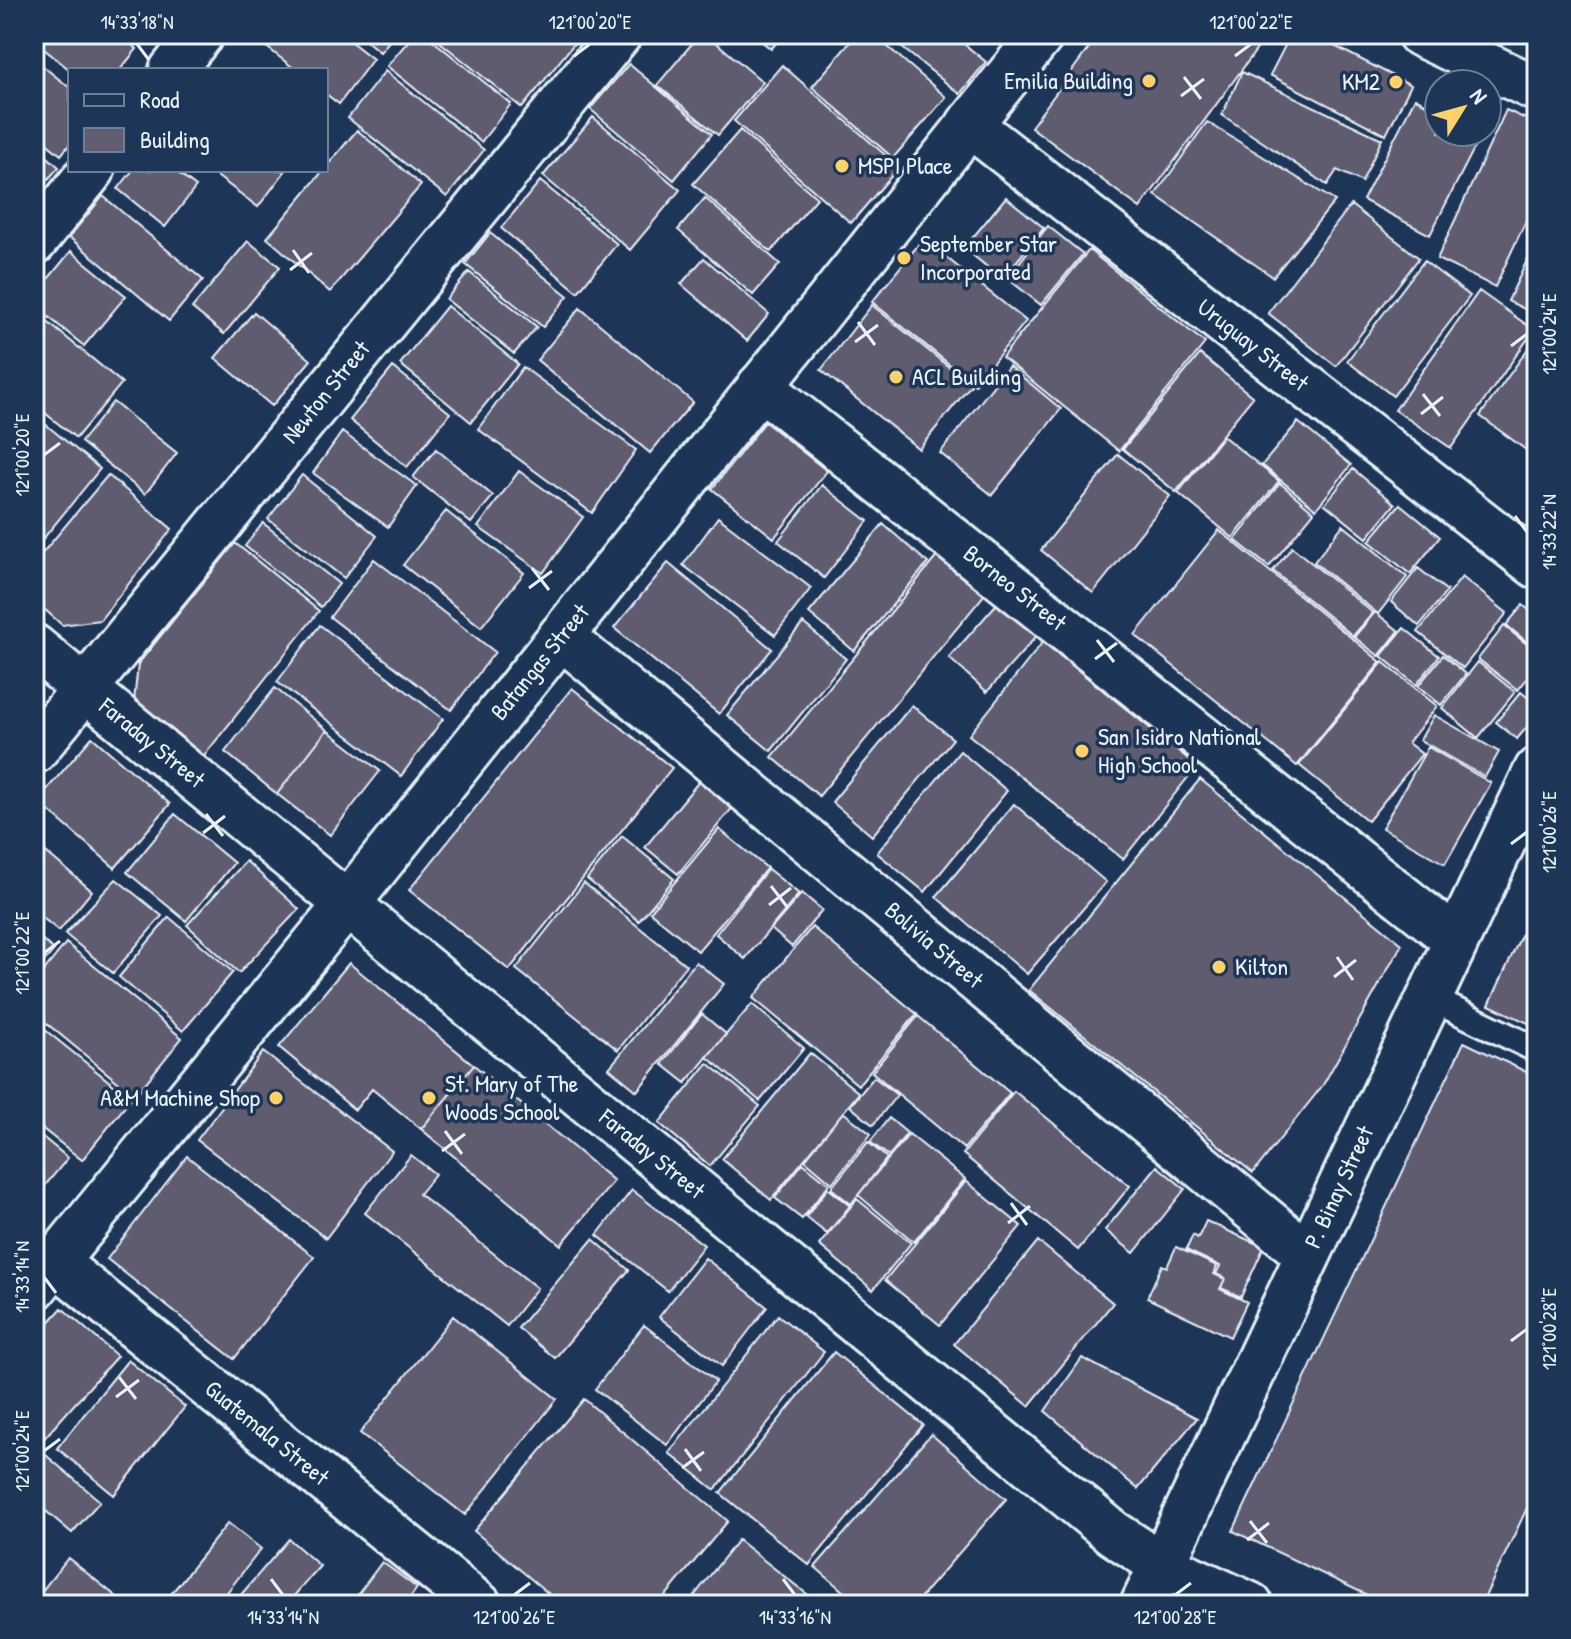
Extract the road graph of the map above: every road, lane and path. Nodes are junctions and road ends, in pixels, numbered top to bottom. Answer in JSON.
{"nodes":[{"id":1,"x":201,"y":34,"type":"edge"},
{"id":2,"x":619,"y":34,"type":"edge"},
{"id":3,"x":1042,"y":34,"type":"edge"},
{"id":4,"x":1420,"y":34,"type":"edge"},
{"id":5,"x":174,"y":68,"type":"edge"},
{"id":6,"x":1537,"y":89,"type":"edge"},
{"id":7,"x":969,"y":124,"type":"junction"},
{"id":8,"x":90,"y":172,"type":"edge"},
{"id":9,"x":34,"y":242,"type":"edge"},
{"id":10,"x":760,"y":386,"type":"junction"},
{"id":11,"x":1537,"y":566,"type":"edge"},
{"id":12,"x":561,"y":636,"type":"junction"},
{"id":13,"x":34,"y":647,"type":"edge"},
{"id":14,"x":85,"y":688,"type":"junction"},
{"id":15,"x":34,"y":751,"type":"edge"},
{"id":16,"x":1537,"y":770,"type":"edge"},
{"id":17,"x":348,"y":903,"type":"junction"},
{"id":18,"x":1456,"y":940,"type":"junction"},
{"id":19,"x":1428,"y":997,"type":"junction"},
{"id":20,"x":1537,"y":1050,"type":"edge"},
{"id":21,"x":1308,"y":1255,"type":"junction"},
{"id":22,"x":45,"y":1275,"type":"edge"},
{"id":23,"x":1162,"y":1565,"type":"junction"},
{"id":24,"x":479,"y":1605,"type":"edge"},
{"id":25,"x":1143,"y":1605,"type":"edge"},
{"id":26,"x":1250,"y":1605,"type":"edge"}],
"edges":[{"from":1,"to":5,"type":"street"},
{"from":2,"to":14,"type":"street","name":"Newton Street"},
{"from":3,"to":7,"type":"street","name":"Batangas Street"},
{"from":4,"to":6,"type":"street"},
{"from":7,"to":10,"type":"street","name":"Batangas Street"},
{"from":7,"to":11,"type":"street","name":"Uruguay Street"},
{"from":8,"to":9,"type":"street"},
{"from":10,"to":12,"type":"street","name":"Batangas Street"},
{"from":10,"to":18,"type":"street","name":"Borneo Street"},
{"from":12,"to":17,"type":"street","name":"Batangas Street"},
{"from":12,"to":21,"type":"street","name":"Bolivia Street"},
{"from":13,"to":14,"type":"street","name":"Faraday Street"},
{"from":14,"to":15,"type":"street","name":"Newton Street"},
{"from":14,"to":17,"type":"street","name":"Faraday Street"},
{"from":16,"to":18,"type":"street","name":"P. Binay Street"},
{"from":17,"to":22,"type":"street","name":"Batangas Street"},
{"from":17,"to":23,"type":"street","name":"Faraday Street"},
{"from":18,"to":19,"type":"street","name":"P. Binay Street"},
{"from":19,"to":20,"type":"lane"},
{"from":19,"to":21,"type":"street","name":"P. Binay Street"},
{"from":21,"to":23,"type":"street","name":"P. Binay Street"},
{"from":22,"to":24,"type":"street","name":"Guatemala Street"},
{"from":23,"to":25,"type":"street","name":"P. Binay Street"},
{"from":23,"to":26,"type":"street","name":"Faraday Street"}]}
